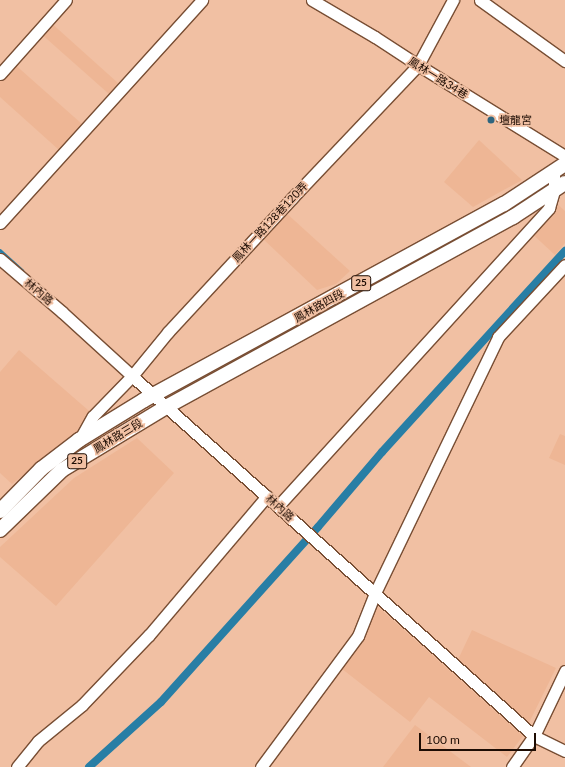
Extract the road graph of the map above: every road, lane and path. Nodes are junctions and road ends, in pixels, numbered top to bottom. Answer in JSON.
{"nodes":[{"id":1,"x":66,"y":0,"type":"edge"},
{"id":2,"x":202,"y":0,"type":"edge"},
{"id":3,"x":312,"y":0,"type":"edge"},
{"id":4,"x":453,"y":0,"type":"edge"},
{"id":5,"x":480,"y":0,"type":"edge"},
{"id":6,"x":565,"y":61,"type":"edge"},
{"id":7,"x":418,"y":66,"type":"junction"},
{"id":8,"x":0,"y":74,"type":"edge"},
{"id":9,"x":565,"y":156,"type":"edge"},
{"id":10,"x":560,"y":168,"type":"edge"},
{"id":11,"x":560,"y":187,"type":"edge"},
{"id":12,"x":0,"y":223,"type":"edge"},
{"id":13,"x":0,"y":258,"type":"edge"},
{"id":14,"x":565,"y":265,"type":"edge"},
{"id":15,"x":132,"y":376,"type":"junction"},
{"id":16,"x":154,"y":394,"type":"junction"},
{"id":17,"x":166,"y":407,"type":"junction"},
{"id":18,"x":79,"y":440,"type":"junction"},
{"id":19,"x":267,"y":496,"type":"junction"},
{"id":20,"x":278,"y":506,"type":"junction"},
{"id":21,"x":0,"y":511,"type":"edge"},
{"id":22,"x":0,"y":530,"type":"edge"},
{"id":23,"x":375,"y":593,"type":"junction"},
{"id":24,"x":565,"y":671,"type":"edge"},
{"id":25,"x":534,"y":736,"type":"junction"},
{"id":26,"x":565,"y":751,"type":"edge"},
{"id":27,"x":16,"y":767,"type":"edge"},
{"id":28,"x":261,"y":767,"type":"edge"},
{"id":29,"x":512,"y":767,"type":"edge"}],
"edges":[{"from":1,"to":8,"type":"street"},
{"from":2,"to":12,"type":"street"},
{"from":3,"to":7,"type":"street","name":"鳳林一路34巷"},
{"from":4,"to":7,"type":"street","name":"鳳林一路128巷120弄"},
{"from":5,"to":6,"type":"street"},
{"from":7,"to":9,"type":"street","name":"鳳林一路34巷"},
{"from":7,"to":15,"type":"street","name":"鳳林一路128巷120弄"},
{"from":10,"to":11,"type":"street"},
{"from":10,"to":16,"type":"main road","name":"鳳林路四段","number":"25"},
{"from":11,"to":17,"type":"main road","name":"鳳林路四段","number":"25"},
{"from":11,"to":20,"type":"street"},
{"from":13,"to":15,"type":"street","name":"林內路"},
{"from":14,"to":23,"type":"street"},
{"from":15,"to":16,"type":"street","name":"林內路"},
{"from":15,"to":18,"type":"street","name":"鳳林一路128巷120弄"},
{"from":16,"to":17,"type":"street","name":"林內路"},
{"from":16,"to":18,"type":"main road","name":"鳳林路三段","number":"25"},
{"from":17,"to":19,"type":"street","name":"林內路"},
{"from":17,"to":22,"type":"main road","name":"鳳林路三段","number":"25"},
{"from":18,"to":21,"type":"main road","name":"鳳林路三段","number":"25"},
{"from":19,"to":20,"type":"street","name":"林內路"},
{"from":19,"to":27,"type":"street"},
{"from":20,"to":23,"type":"street","name":"林內路"},
{"from":23,"to":25,"type":"street","name":"林內路"},
{"from":23,"to":28,"type":"street"},
{"from":24,"to":25,"type":"street"},
{"from":25,"to":26,"type":"street","name":"林內路"},
{"from":25,"to":29,"type":"street"}]}
